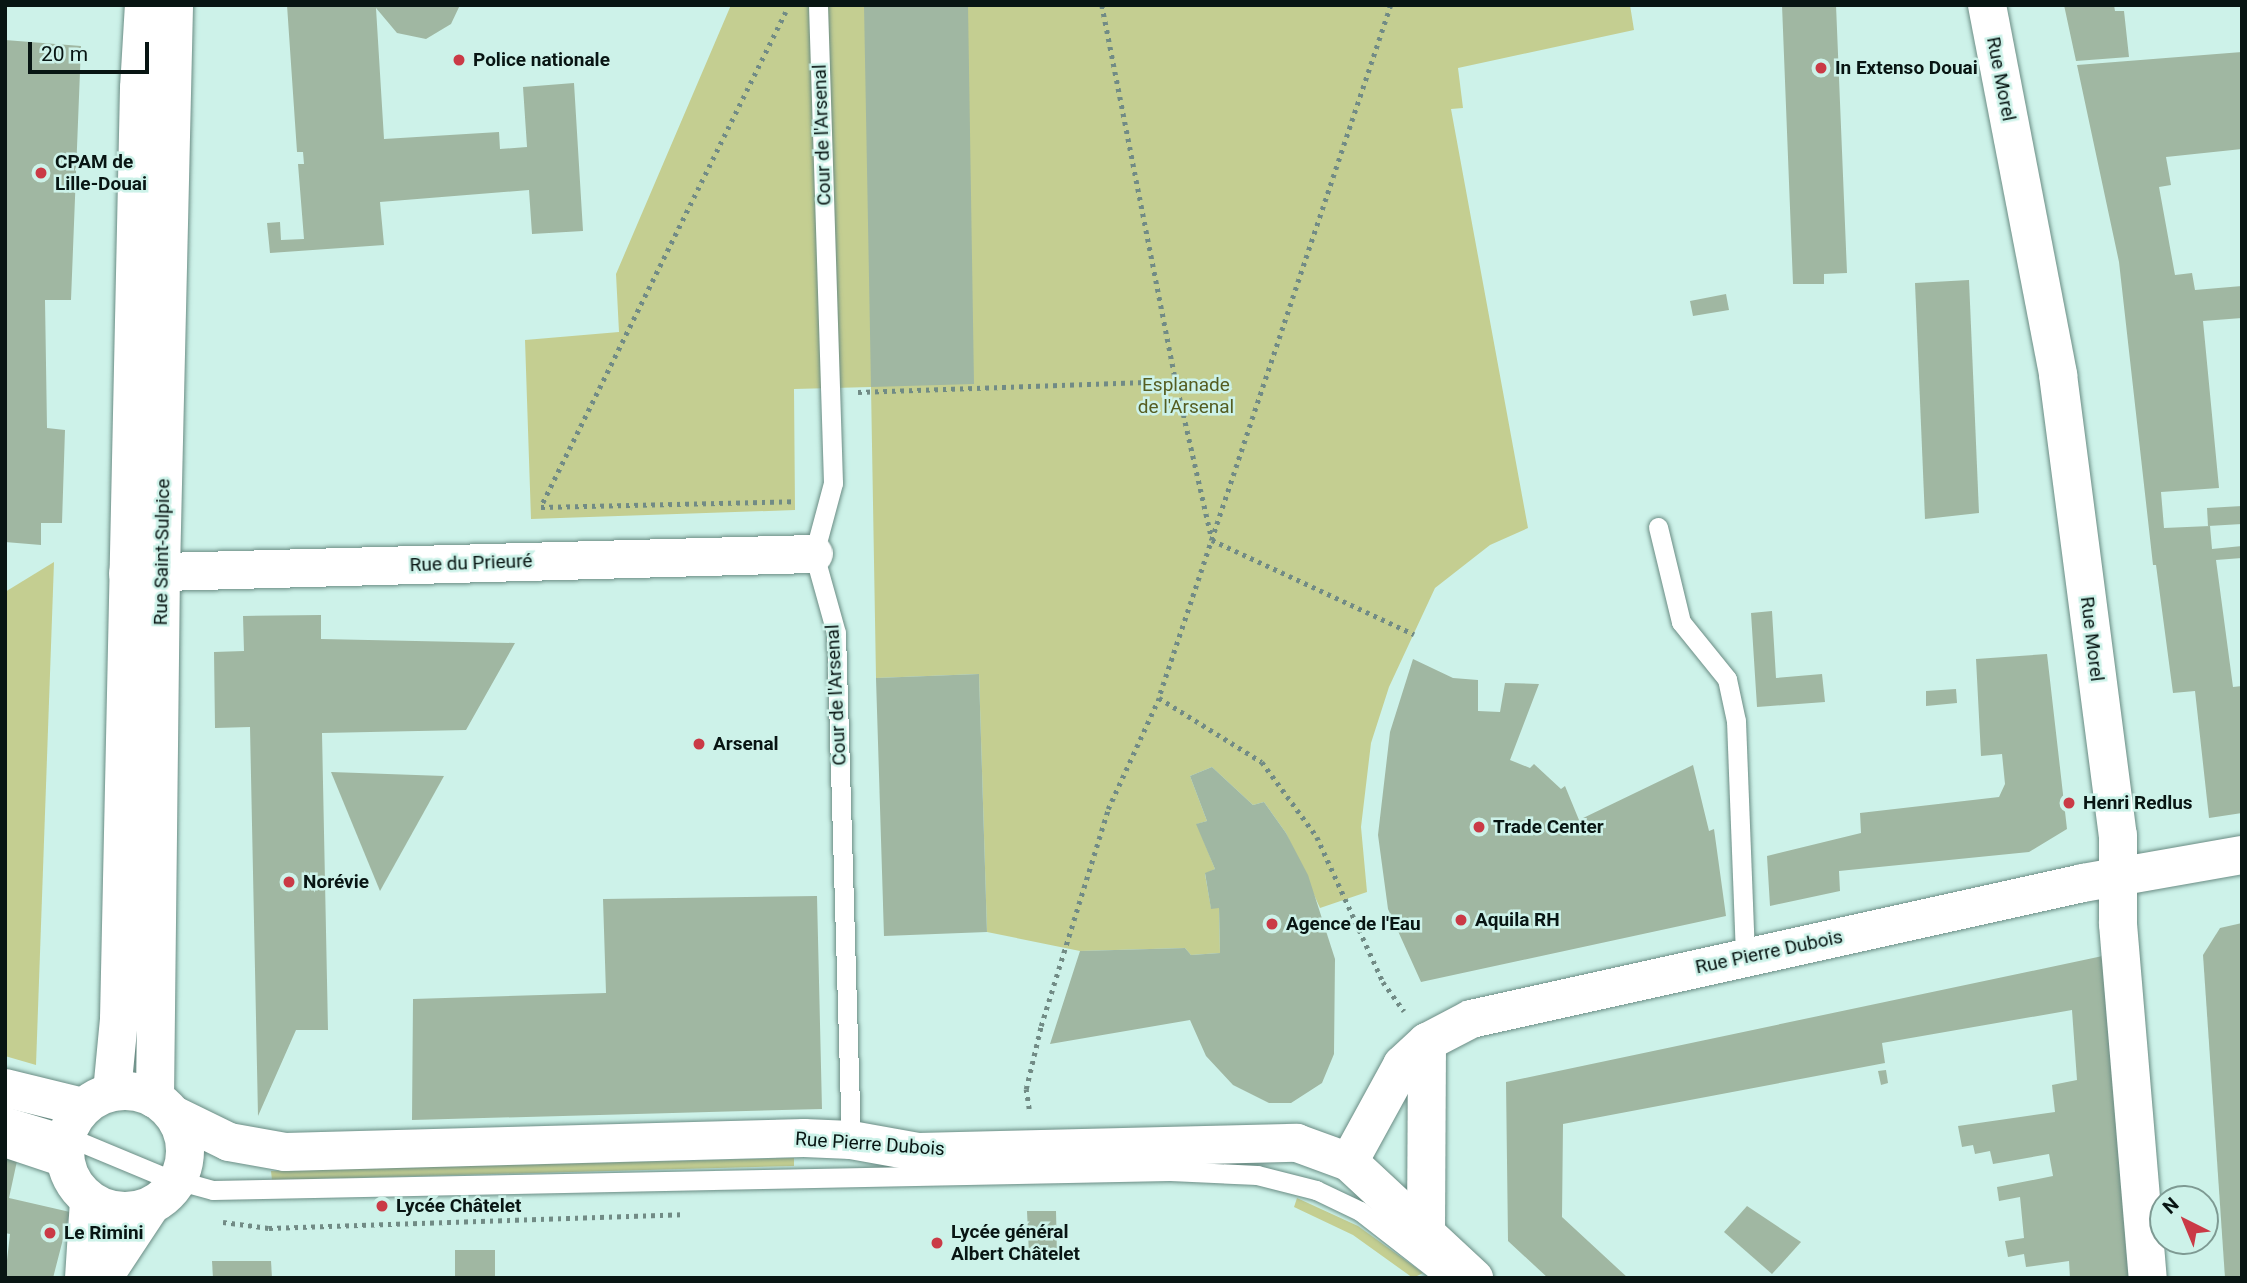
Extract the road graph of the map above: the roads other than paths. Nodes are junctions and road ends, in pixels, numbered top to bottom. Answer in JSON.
{"nodes":[{"id":1,"x":145,"y":5,"type":"edge"},
{"id":2,"x":174,"y":5,"type":"edge"},
{"id":3,"x":818,"y":5,"type":"edge"},
{"id":4,"x":1987,"y":5,"type":"edge"},
{"id":5,"x":1658,"y":527,"type":"dead end"},
{"id":6,"x":814,"y":554,"type":"junction"},
{"id":7,"x":144,"y":572,"type":"junction"},
{"id":8,"x":2242,"y":855,"type":"edge"},
{"id":9,"x":2116,"y":879,"type":"junction"},
{"id":10,"x":1745,"y":958,"type":"junction"},
{"id":11,"x":1427,"y":1042,"type":"junction"},
{"id":12,"x":5,"y":1088,"type":"edge"},
{"id":13,"x":165,"y":1107,"type":"junction"},
{"id":14,"x":5,"y":1116,"type":"edge"},
{"id":15,"x":82,"y":1124,"type":"junction"},
{"id":16,"x":5,"y":1138,"type":"edge"},
{"id":17,"x":851,"y":1140,"type":"junction"},
{"id":18,"x":285,"y":1152,"type":"junction"},
{"id":19,"x":1349,"y":1162,"type":"junction"},
{"id":20,"x":180,"y":1177,"type":"junction"},
{"id":21,"x":89,"y":1200,"type":"junction"},
{"id":22,"x":150,"y":1207,"type":"junction"},
{"id":23,"x":1426,"y":1234,"type":"junction"},
{"id":24,"x":84,"y":1278,"type":"edge"},
{"id":25,"x":103,"y":1278,"type":"edge"},
{"id":26,"x":1446,"y":1278,"type":"edge"},
{"id":27,"x":1474,"y":1278,"type":"edge"},
{"id":28,"x":2148,"y":1278,"type":"edge"}],
"edges":[{"from":1,"to":7,"type":"street","name":"Rue Saint-Sulpice"},
{"from":2,"to":7,"type":"street","name":"Rue Saint-Sulpice"},
{"from":3,"to":6,"type":"lane","name":"Cour de l'Arsenal"},
{"from":4,"to":9,"type":"street","name":"Rue Morel"},
{"from":5,"to":10,"type":"lane"},
{"from":6,"to":7,"type":"street","name":"Rue du Prieuré"},
{"from":6,"to":17,"type":"lane","name":"Cour de l'Arsenal"},
{"from":7,"to":13,"type":"street","name":"Rue Saint-Sulpice"},
{"from":7,"to":15,"type":"street","name":"Rue Saint-Sulpice"},
{"from":8,"to":9,"type":"street","name":"Rue Pierre Dubois"},
{"from":9,"to":10,"type":"street","name":"Rue Pierre Dubois"},
{"from":9,"to":28,"type":"street","name":"Rue Morel"},
{"from":10,"to":11,"type":"street","name":"Rue Pierre Dubois"},
{"from":11,"to":19,"type":"street","name":"Rue Pierre Dubois"},
{"from":11,"to":23,"type":"street"},
{"from":12,"to":15,"type":"street"},
{"from":13,"to":15,"type":"street","name":"Rue Pierre Dubois"},
{"from":13,"to":18,"type":"street","name":"Rue Pierre Dubois"},
{"from":13,"to":20,"type":"street","name":"Rue Saint-Sulpice"},
{"from":14,"to":15,"type":"lane"},
{"from":15,"to":16,"type":"street"},
{"from":15,"to":20,"type":"lane"},
{"from":15,"to":21,"type":"street"},
{"from":17,"to":18,"type":"street","name":"Rue Pierre Dubois"},
{"from":17,"to":19,"type":"street","name":"Rue Pierre Dubois"},
{"from":18,"to":20,"type":"street","name":"Rue Pierre Dubois"},
{"from":19,"to":23,"type":"street"},
{"from":20,"to":22,"type":"street"},
{"from":20,"to":26,"type":"lane"},
{"from":21,"to":22,"type":"street"},
{"from":21,"to":24,"type":"street"},
{"from":22,"to":25,"type":"street"},
{"from":23,"to":27,"type":"street"}]}
